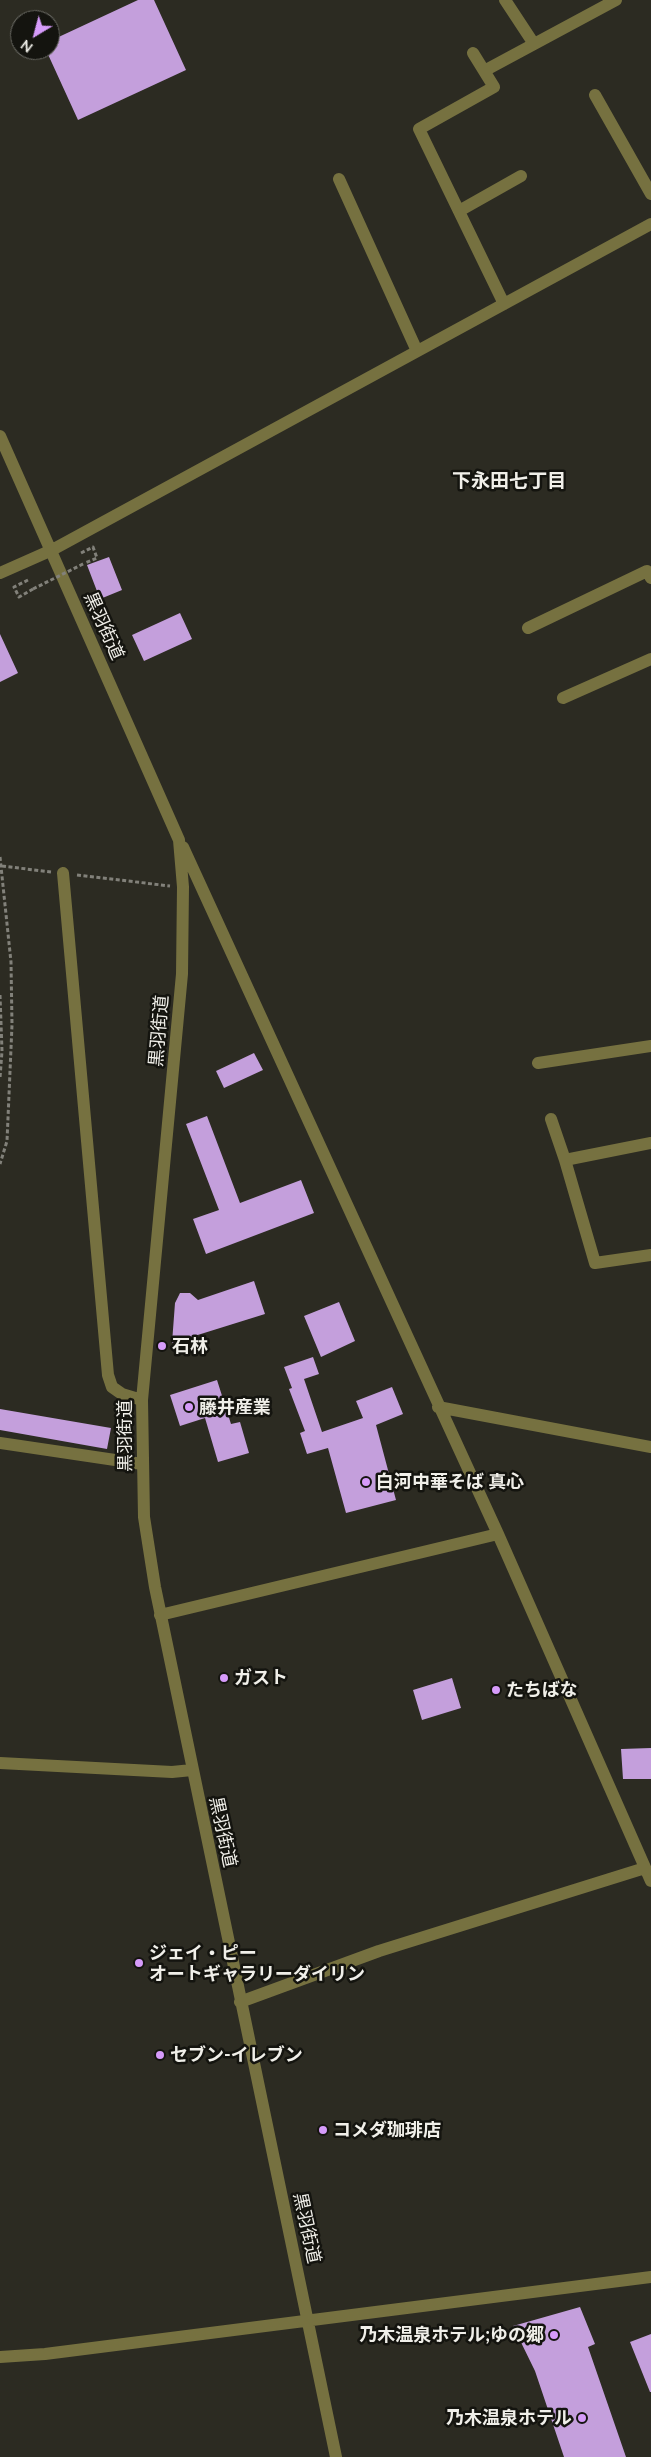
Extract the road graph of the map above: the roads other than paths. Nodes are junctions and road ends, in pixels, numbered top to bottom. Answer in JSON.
{"nodes":[{"id":1,"x":505,"y":0,"type":"edge"},
{"id":2,"x":616,"y":0,"type":"edge"},
{"id":3,"x":534,"y":44,"type":"junction"},
{"id":4,"x":473,"y":53,"type":"dead end"},
{"id":5,"x":484,"y":71,"type":"junction"},
{"id":6,"x":595,"y":95,"type":"dead end"},
{"id":7,"x":521,"y":176,"type":"dead end"},
{"id":8,"x":339,"y":179,"type":"dead end"},
{"id":9,"x":651,"y":194,"type":"edge"},
{"id":10,"x":459,"y":211,"type":"junction"},
{"id":11,"x":651,"y":224,"type":"edge"},
{"id":12,"x":504,"y":304,"type":"junction"},
{"id":13,"x":417,"y":351,"type":"junction"},
{"id":14,"x":0,"y":436,"type":"edge"},
{"id":15,"x":52,"y":550,"type":"junction"},
{"id":16,"x":0,"y":572,"type":"edge"},
{"id":17,"x":651,"y":578,"type":"edge"},
{"id":18,"x":528,"y":628,"type":"dead end"},
{"id":19,"x":651,"y":659,"type":"edge"},
{"id":20,"x":563,"y":698,"type":"dead end"},
{"id":21,"x":179,"y":840,"type":"junction"},
{"id":22,"x":63,"y":873,"type":"road end"},
{"id":23,"x":651,"y":1046,"type":"edge"},
{"id":24,"x":538,"y":1063,"type":"dead end"},
{"id":25,"x":551,"y":1119,"type":"dead end"},
{"id":26,"x":651,"y":1143,"type":"edge"},
{"id":27,"x":566,"y":1160,"type":"junction"},
{"id":28,"x":651,"y":1255,"type":"edge"},
{"id":29,"x":142,"y":1400,"type":"junction"},
{"id":30,"x":438,"y":1407,"type":"junction"},
{"id":31,"x":0,"y":1443,"type":"edge"},
{"id":32,"x":651,"y":1447,"type":"edge"},
{"id":33,"x":142,"y":1464,"type":"junction"},
{"id":34,"x":498,"y":1534,"type":"junction"},
{"id":35,"x":160,"y":1615,"type":"junction"},
{"id":36,"x":0,"y":1763,"type":"edge"},
{"id":37,"x":192,"y":1770,"type":"junction"},
{"id":38,"x":645,"y":1868,"type":"junction"},
{"id":39,"x":651,"y":1881,"type":"edge"},
{"id":40,"x":240,"y":2002,"type":"junction"},
{"id":41,"x":651,"y":2277,"type":"edge"},
{"id":42,"x":309,"y":2321,"type":"junction"},
{"id":43,"x":0,"y":2357,"type":"edge"},
{"id":44,"x":336,"y":2457,"type":"edge"}],
"edges":[{"from":1,"to":3,"type":"street"},
{"from":2,"to":3,"type":"street"},
{"from":3,"to":5,"type":"street"},
{"from":4,"to":5,"type":"street"},
{"from":5,"to":10,"type":"street"},
{"from":6,"to":9,"type":"street"},
{"from":7,"to":10,"type":"street"},
{"from":8,"to":13,"type":"street"},
{"from":10,"to":12,"type":"street"},
{"from":11,"to":12,"type":"street"},
{"from":12,"to":13,"type":"street"},
{"from":13,"to":15,"type":"street"},
{"from":14,"to":15,"type":"street","name":"黒羽街道"},
{"from":15,"to":16,"type":"street"},
{"from":15,"to":21,"type":"street","name":"黒羽街道"},
{"from":17,"to":18,"type":"street"},
{"from":19,"to":20,"type":"street"},
{"from":21,"to":29,"type":"street","name":"黒羽街道"},
{"from":21,"to":30,"type":"street"},
{"from":22,"to":29,"type":"street"},
{"from":23,"to":24,"type":"street"},
{"from":25,"to":27,"type":"street"},
{"from":26,"to":27,"type":"street"},
{"from":27,"to":28,"type":"street"},
{"from":29,"to":33,"type":"street","name":"黒羽街道"},
{"from":30,"to":32,"type":"street"},
{"from":30,"to":34,"type":"street"},
{"from":31,"to":33,"type":"street"},
{"from":33,"to":35,"type":"street","name":"黒羽街道"},
{"from":34,"to":35,"type":"street"},
{"from":34,"to":38,"type":"street"},
{"from":35,"to":37,"type":"street","name":"黒羽街道"},
{"from":36,"to":37,"type":"street"},
{"from":37,"to":40,"type":"street","name":"黒羽街道"},
{"from":38,"to":39,"type":"street"},
{"from":38,"to":40,"type":"street"},
{"from":40,"to":42,"type":"street","name":"黒羽街道"},
{"from":41,"to":42,"type":"street"},
{"from":42,"to":43,"type":"street"},
{"from":42,"to":44,"type":"street","name":"黒羽街道"}]}
